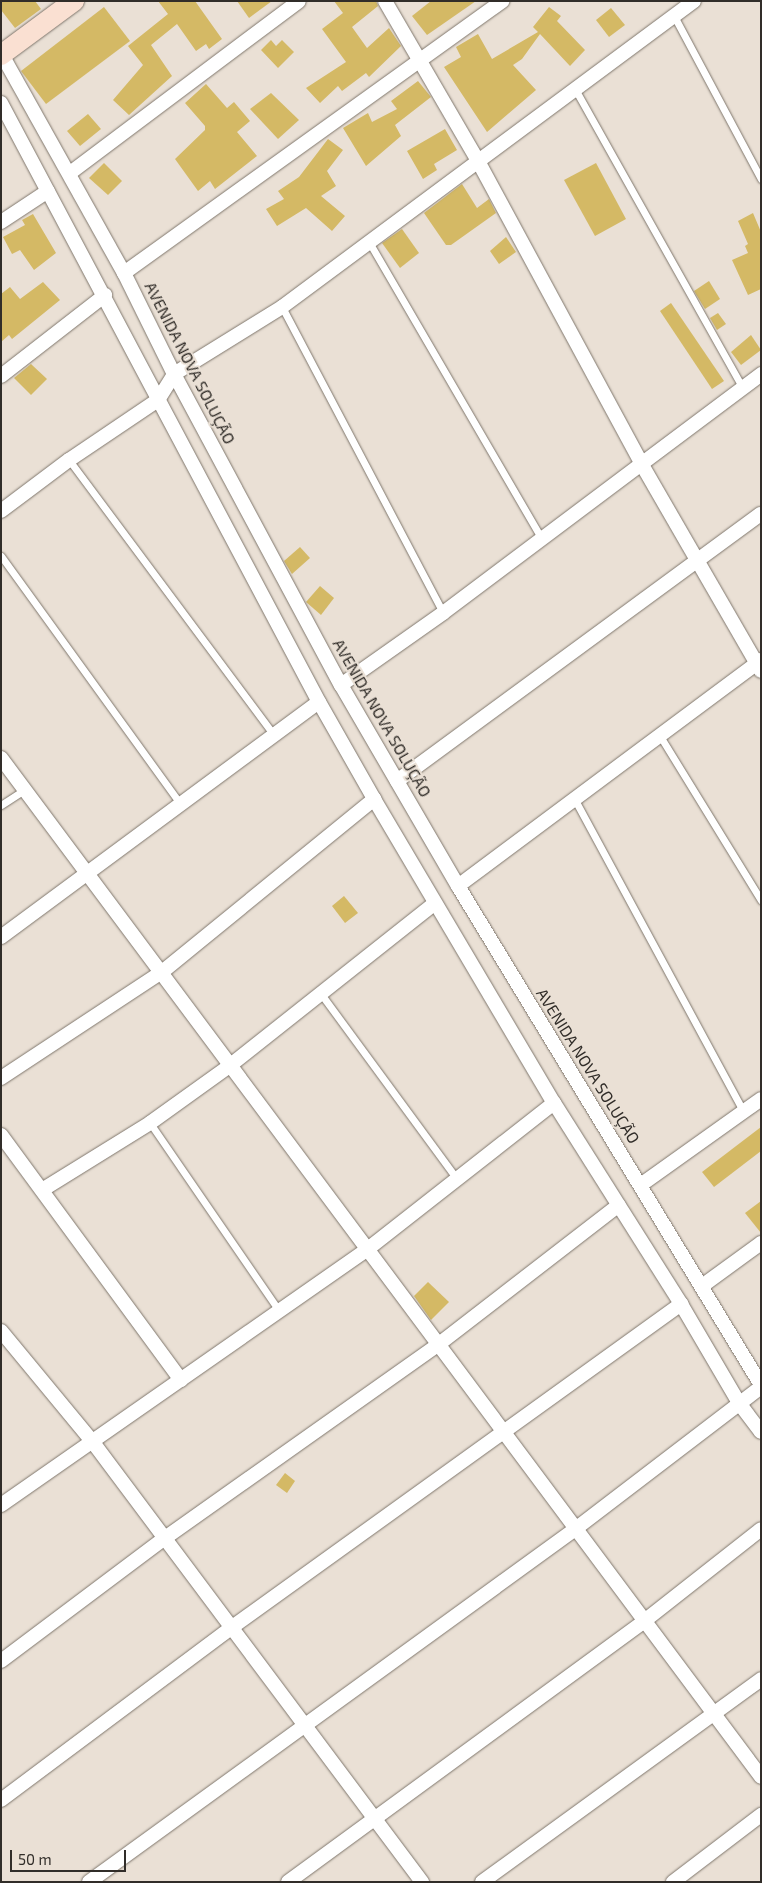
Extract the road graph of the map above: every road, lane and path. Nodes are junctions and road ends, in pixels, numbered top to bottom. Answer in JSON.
{"nodes":[{"id":1,"x":74,"y":1,"type":"edge"},
{"id":2,"x":299,"y":1,"type":"edge"},
{"id":3,"x":385,"y":1,"type":"edge"},
{"id":4,"x":502,"y":1,"type":"edge"},
{"id":5,"x":694,"y":1,"type":"edge"},
{"id":6,"x":674,"y":16,"type":"junction"},
{"id":7,"x":2,"y":54,"type":"edge"},
{"id":8,"x":420,"y":62,"type":"junction"},
{"id":9,"x":575,"y":89,"type":"junction"},
{"id":10,"x":1,"y":103,"type":"edge"},
{"id":11,"x":478,"y":161,"type":"junction"},
{"id":12,"x":70,"y":173,"type":"junction"},
{"id":13,"x":761,"y":178,"type":"edge"},
{"id":14,"x":48,"y":191,"type":"junction"},
{"id":15,"x":1,"y":222,"type":"edge"},
{"id":16,"x":369,"y":242,"type":"junction"},
{"id":17,"x":124,"y":273,"type":"junction"},
{"id":18,"x":105,"y":295,"type":"junction"},
{"id":19,"x":282,"y":307,"type":"junction"},
{"id":20,"x":174,"y":374,"type":"junction"},
{"id":21,"x":761,"y":374,"type":"edge"},
{"id":22,"x":1,"y":376,"type":"edge"},
{"id":23,"x":743,"y":388,"type":"junction"},
{"id":24,"x":158,"y":400,"type":"junction"},
{"id":25,"x":69,"y":460,"type":"junction"},
{"id":26,"x":641,"y":463,"type":"junction"},
{"id":27,"x":1,"y":511,"type":"edge"},
{"id":28,"x":761,"y":514,"type":"edge"},
{"id":29,"x":542,"y":539,"type":"junction"},
{"id":30,"x":1,"y":556,"type":"edge"},
{"id":31,"x":697,"y":560,"type":"junction"},
{"id":32,"x":443,"y":613,"type":"junction"},
{"id":33,"x":759,"y":665,"type":"edge"},
{"id":34,"x":341,"y":685,"type":"junction"},
{"id":35,"x":319,"y":702,"type":"junction"},
{"id":36,"x":276,"y":736,"type":"junction"},
{"id":37,"x":660,"y":736,"type":"junction"},
{"id":38,"x":1,"y":758,"type":"edge"},
{"id":39,"x":397,"y":781,"type":"junction"},
{"id":40,"x":24,"y":790,"type":"junction"},
{"id":41,"x":374,"y":799,"type":"junction"},
{"id":42,"x":575,"y":800,"type":"junction"},
{"id":43,"x":1,"y":805,"type":"edge"},
{"id":44,"x":182,"y":806,"type":"junction"},
{"id":45,"x":88,"y":875,"type":"junction"},
{"id":46,"x":458,"y":886,"type":"junction"},
{"id":47,"x":761,"y":900,"type":"edge"},
{"id":48,"x":435,"y":903,"type":"junction"},
{"id":49,"x":1,"y":937,"type":"edge"},
{"id":50,"x":162,"y":972,"type":"junction"},
{"id":51,"x":321,"y":994,"type":"junction"},
{"id":52,"x":232,"y":1064,"type":"junction"},
{"id":53,"x":1,"y":1078,"type":"edge"},
{"id":54,"x":761,"y":1099,"type":"edge"},
{"id":55,"x":554,"y":1103,"type":"junction"},
{"id":56,"x":744,"y":1112,"type":"junction"},
{"id":57,"x":150,"y":1123,"type":"junction"},
{"id":58,"x":1,"y":1135,"type":"edge"},
{"id":59,"x":6,"y":1151,"type":"edge"},
{"id":60,"x":457,"y":1179,"type":"junction"},
{"id":61,"x":642,"y":1184,"type":"junction"},
{"id":62,"x":42,"y":1190,"type":"junction"},
{"id":63,"x":620,"y":1204,"type":"junction"},
{"id":64,"x":761,"y":1243,"type":"edge"},
{"id":65,"x":369,"y":1248,"type":"junction"},
{"id":66,"x":702,"y":1286,"type":"junction"},
{"id":67,"x":681,"y":1304,"type":"junction"},
{"id":68,"x":278,"y":1309,"type":"junction"},
{"id":69,"x":1,"y":1331,"type":"edge"},
{"id":70,"x":439,"y":1344,"type":"junction"},
{"id":71,"x":182,"y":1380,"type":"junction"},
{"id":72,"x":761,"y":1386,"type":"edge"},
{"id":73,"x":739,"y":1403,"type":"junction"},
{"id":74,"x":503,"y":1432,"type":"junction"},
{"id":75,"x":761,"y":1432,"type":"edge"},
{"id":76,"x":92,"y":1441,"type":"junction"},
{"id":77,"x":1,"y":1505,"type":"edge"},
{"id":78,"x":761,"y":1529,"type":"edge"},
{"id":79,"x":574,"y":1530,"type":"junction"},
{"id":80,"x":165,"y":1538,"type":"junction"},
{"id":81,"x":643,"y":1622,"type":"junction"},
{"id":82,"x":231,"y":1628,"type":"junction"},
{"id":83,"x":1,"y":1661,"type":"edge"},
{"id":84,"x":761,"y":1679,"type":"edge"},
{"id":85,"x":712,"y":1715,"type":"junction"},
{"id":86,"x":304,"y":1727,"type":"junction"},
{"id":87,"x":761,"y":1777,"type":"edge"},
{"id":88,"x":1,"y":1800,"type":"edge"},
{"id":89,"x":761,"y":1815,"type":"edge"},
{"id":90,"x":373,"y":1819,"type":"junction"},
{"id":91,"x":89,"y":1882,"type":"edge"},
{"id":92,"x":288,"y":1882,"type":"edge"},
{"id":93,"x":422,"y":1882,"type":"edge"},
{"id":94,"x":482,"y":1882,"type":"edge"},
{"id":95,"x":673,"y":1882,"type":"edge"}],
"edges":[{"from":1,"to":7,"type":"street"},
{"from":2,"to":12,"type":"street"},
{"from":3,"to":8,"type":"street"},
{"from":4,"to":8,"type":"street"},
{"from":5,"to":6,"type":"street"},
{"from":6,"to":9,"type":"street"},
{"from":6,"to":13,"type":"lane"},
{"from":7,"to":12,"type":"street","name":"AVENIDA NOVA SOLUÇÃO"},
{"from":8,"to":11,"type":"street"},
{"from":8,"to":17,"type":"street"},
{"from":9,"to":11,"type":"street"},
{"from":9,"to":23,"type":"lane"},
{"from":10,"to":14,"type":"street"},
{"from":11,"to":16,"type":"street"},
{"from":11,"to":26,"type":"street"},
{"from":12,"to":17,"type":"street","name":"AVENIDA NOVA SOLUÇÃO"},
{"from":14,"to":15,"type":"street"},
{"from":14,"to":18,"type":"street"},
{"from":16,"to":19,"type":"street"},
{"from":16,"to":29,"type":"lane"},
{"from":17,"to":20,"type":"street","name":"AVENIDA NOVA SOLUÇÃO"},
{"from":18,"to":22,"type":"street"},
{"from":18,"to":24,"type":"street"},
{"from":19,"to":20,"type":"street"},
{"from":19,"to":32,"type":"lane"},
{"from":20,"to":24,"type":"street"},
{"from":20,"to":34,"type":"street","name":"AVENIDA NOVA SOLUÇÃO"},
{"from":21,"to":23,"type":"street"},
{"from":23,"to":26,"type":"street"},
{"from":24,"to":25,"type":"street"},
{"from":24,"to":35,"type":"street"},
{"from":25,"to":27,"type":"street"},
{"from":25,"to":36,"type":"lane"},
{"from":26,"to":29,"type":"street"},
{"from":26,"to":31,"type":"street"},
{"from":28,"to":31,"type":"street"},
{"from":29,"to":32,"type":"street"},
{"from":30,"to":44,"type":"lane"},
{"from":31,"to":33,"type":"street"},
{"from":31,"to":39,"type":"street"},
{"from":32,"to":34,"type":"street"},
{"from":33,"to":37,"type":"street"},
{"from":34,"to":39,"type":"street","name":"AVENIDA NOVA SOLUÇÃO"},
{"from":35,"to":36,"type":"street"},
{"from":35,"to":41,"type":"street"},
{"from":36,"to":44,"type":"street"},
{"from":37,"to":42,"type":"street"},
{"from":37,"to":47,"type":"lane"},
{"from":38,"to":40,"type":"street"},
{"from":39,"to":46,"type":"street","name":"AVENIDA NOVA SOLUÇÃO"},
{"from":40,"to":43,"type":"lane"},
{"from":40,"to":45,"type":"street"},
{"from":41,"to":48,"type":"street"},
{"from":41,"to":50,"type":"street"},
{"from":42,"to":46,"type":"street"},
{"from":42,"to":56,"type":"lane"},
{"from":44,"to":45,"type":"street"},
{"from":45,"to":49,"type":"street"},
{"from":45,"to":50,"type":"street"},
{"from":46,"to":61,"type":"street","name":"AVENIDA NOVA SOLUÇÃO"},
{"from":48,"to":51,"type":"street"},
{"from":48,"to":55,"type":"street"},
{"from":50,"to":52,"type":"street"},
{"from":50,"to":53,"type":"street"},
{"from":51,"to":52,"type":"street"},
{"from":51,"to":60,"type":"lane"},
{"from":52,"to":57,"type":"street"},
{"from":52,"to":65,"type":"street"},
{"from":54,"to":56,"type":"street"},
{"from":55,"to":60,"type":"street"},
{"from":55,"to":63,"type":"street"},
{"from":56,"to":61,"type":"street"},
{"from":57,"to":62,"type":"street"},
{"from":57,"to":68,"type":"lane"},
{"from":58,"to":59,"type":"street"},
{"from":59,"to":62,"type":"street"},
{"from":60,"to":65,"type":"street"},
{"from":61,"to":66,"type":"street","name":"AVENIDA NOVA SOLUÇÃO"},
{"from":62,"to":71,"type":"street"},
{"from":63,"to":67,"type":"street"},
{"from":63,"to":70,"type":"street"},
{"from":64,"to":66,"type":"street"},
{"from":65,"to":68,"type":"street"},
{"from":65,"to":70,"type":"street"},
{"from":66,"to":72,"type":"street","name":"AVENIDA NOVA SOLUÇÃO"},
{"from":67,"to":73,"type":"street"},
{"from":67,"to":74,"type":"street"},
{"from":68,"to":71,"type":"street"},
{"from":69,"to":76,"type":"street"},
{"from":70,"to":74,"type":"street"},
{"from":70,"to":80,"type":"street"},
{"from":71,"to":76,"type":"street"},
{"from":72,"to":73,"type":"street"},
{"from":73,"to":75,"type":"street"},
{"from":73,"to":79,"type":"street"},
{"from":74,"to":79,"type":"street"},
{"from":74,"to":82,"type":"street"},
{"from":76,"to":77,"type":"street"},
{"from":76,"to":80,"type":"street"},
{"from":78,"to":81,"type":"street"},
{"from":79,"to":81,"type":"street"},
{"from":79,"to":86,"type":"street"},
{"from":80,"to":82,"type":"street"},
{"from":80,"to":83,"type":"street"},
{"from":81,"to":85,"type":"street"},
{"from":81,"to":90,"type":"street"},
{"from":82,"to":86,"type":"street"},
{"from":82,"to":88,"type":"street"},
{"from":84,"to":85,"type":"street"},
{"from":85,"to":87,"type":"street"},
{"from":85,"to":94,"type":"street"},
{"from":86,"to":90,"type":"street"},
{"from":86,"to":91,"type":"street"},
{"from":89,"to":95,"type":"street"},
{"from":90,"to":92,"type":"street"},
{"from":90,"to":93,"type":"street"}]}
